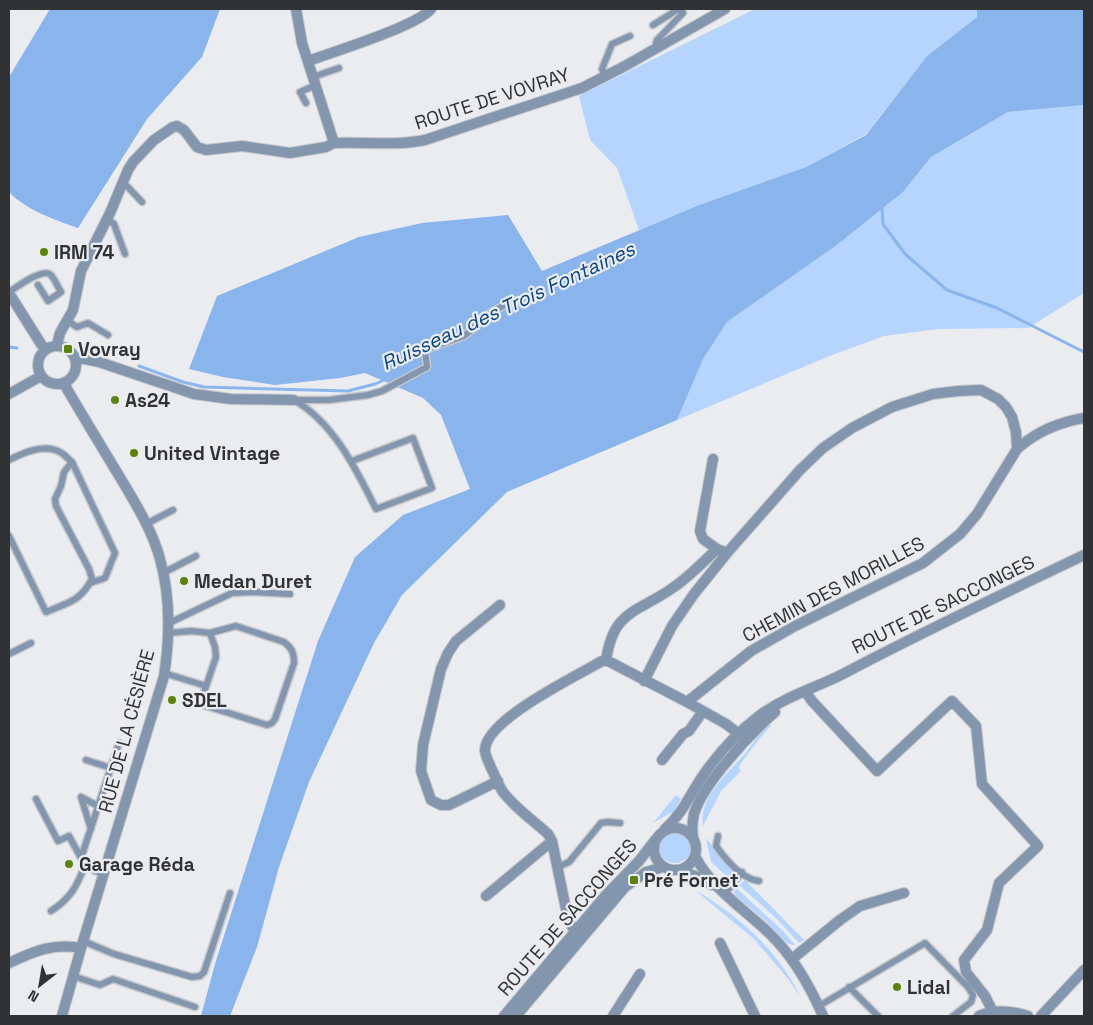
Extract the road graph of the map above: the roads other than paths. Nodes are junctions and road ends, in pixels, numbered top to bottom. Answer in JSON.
{"nodes":[{"id":1,"x":296,"y":9,"type":"edge"},
{"id":2,"x":431,"y":9,"type":"edge"},
{"id":3,"x":722,"y":10,"type":"edge"},
{"id":4,"x":653,"y":25,"type":"dead end"},
{"id":5,"x":630,"y":36,"type":"dead end"},
{"id":6,"x":657,"y":48,"type":"junction"},
{"id":7,"x":308,"y":61,"type":"junction"},
{"id":8,"x":338,"y":68,"type":"dead end"},
{"id":9,"x":606,"y":76,"type":"junction"},
{"id":10,"x":314,"y":81,"type":"junction"},
{"id":11,"x":306,"y":103,"type":"dead end"},
{"id":12,"x":334,"y":142,"type":"junction"},
{"id":13,"x":123,"y":182,"type":"junction"},
{"id":14,"x":142,"y":202,"type":"dead end"},
{"id":15,"x":107,"y":219,"type":"junction"},
{"id":16,"x":125,"y":254,"type":"dead end"},
{"id":17,"x":38,"y":285,"type":"dead end"},
{"id":18,"x":9,"y":292,"type":"edge"},
{"id":19,"x":508,"y":303,"type":"dead end"},
{"id":20,"x":68,"y":321,"type":"junction"},
{"id":21,"x":108,"y":335,"type":"dead end"},
{"id":22,"x":57,"y":345,"type":"junction"},
{"id":23,"x":45,"y":349,"type":"junction"},
{"id":24,"x":75,"y":357,"type":"junction"},
{"id":25,"x":41,"y":376,"type":"junction"},
{"id":26,"x":65,"y":382,"type":"junction"},
{"id":27,"x":9,"y":394,"type":"edge"},
{"id":28,"x":294,"y":400,"type":"junction"},
{"id":29,"x":1084,"y":418,"type":"edge"},
{"id":30,"x":1018,"y":449,"type":"junction"},
{"id":31,"x":713,"y":459,"type":"dead end"},
{"id":32,"x":9,"y":460,"type":"edge"},
{"id":33,"x":352,"y":461,"type":"junction"},
{"id":34,"x":72,"y":462,"type":"junction"},
{"id":35,"x":173,"y":510,"type":"dead end"},
{"id":36,"x":146,"y":524,"type":"junction"},
{"id":37,"x":9,"y":536,"type":"edge"},
{"id":38,"x":722,"y":551,"type":"junction"},
{"id":39,"x":196,"y":556,"type":"dead end"},
{"id":40,"x":1084,"y":556,"type":"edge"},
{"id":41,"x":163,"y":573,"type":"junction"},
{"id":42,"x":90,"y":583,"type":"junction"},
{"id":43,"x":290,"y":594,"type":"dead end"},
{"id":44,"x":500,"y":605,"type":"dead end"},
{"id":45,"x":169,"y":628,"type":"junction"},
{"id":46,"x":210,"y":633,"type":"junction"},
{"id":47,"x":31,"y":643,"type":"dead end"},
{"id":48,"x":9,"y":654,"type":"edge"},
{"id":49,"x":606,"y":662,"type":"junction"},
{"id":50,"x":164,"y":672,"type":"junction"},
{"id":51,"x":644,"y":681,"type":"junction"},
{"id":52,"x":206,"y":686,"type":"junction"},
{"id":53,"x":818,"y":686,"type":"junction"},
{"id":54,"x":807,"y":694,"type":"junction"},
{"id":55,"x":687,"y":702,"type":"junction"},
{"id":56,"x":704,"y":711,"type":"junction"},
{"id":57,"x":752,"y":733,"type":"junction"},
{"id":58,"x":739,"y":734,"type":"junction"},
{"id":59,"x":119,"y":743,"type":"dead end"},
{"id":60,"x":738,"y":750,"type":"junction"},
{"id":61,"x":86,"y":760,"type":"dead end"},
{"id":62,"x":662,"y":760,"type":"dead end"},
{"id":63,"x":111,"y":768,"type":"junction"},
{"id":64,"x":498,"y":781,"type":"junction"},
{"id":65,"x":36,"y":799,"type":"dead end"},
{"id":66,"x":98,"y":806,"type":"junction"},
{"id":67,"x":620,"y":823,"type":"dead end"},
{"id":68,"x":90,"y":829,"type":"junction"},
{"id":69,"x":665,"y":829,"type":"junction"},
{"id":70,"x":718,"y":836,"type":"dead end"},
{"id":71,"x":693,"y":837,"type":"junction"},
{"id":72,"x":656,"y":839,"type":"junction"},
{"id":73,"x":552,"y":841,"type":"junction"},
{"id":74,"x":695,"y":856,"type":"junction"},
{"id":75,"x":81,"y":858,"type":"junction"},
{"id":76,"x":85,"y":865,"type":"junction"},
{"id":77,"x":663,"y":866,"type":"junction"},
{"id":78,"x":558,"y":868,"type":"junction"},
{"id":79,"x":678,"y":870,"type":"junction"},
{"id":80,"x":742,"y":872,"type":"junction"},
{"id":81,"x":104,"y":874,"type":"junction"},
{"id":82,"x":759,"y":882,"type":"dead end"},
{"id":83,"x":721,"y":891,"type":"junction"},
{"id":84,"x":230,"y":893,"type":"dead end"},
{"id":85,"x":904,"y":893,"type":"dead end"},
{"id":86,"x":486,"y":896,"type":"dead end"},
{"id":87,"x":52,"y":911,"type":"dead end"},
{"id":88,"x":575,"y":932,"type":"junction"},
{"id":89,"x":720,"y":943,"type":"dead end"},
{"id":90,"x":82,"y":944,"type":"junction"},
{"id":91,"x":792,"y":959,"type":"junction"},
{"id":92,"x":9,"y":963,"type":"edge"},
{"id":93,"x":1084,"y":970,"type":"edge"},
{"id":94,"x":640,"y":974,"type":"dead end"},
{"id":95,"x":73,"y":976,"type":"junction"},
{"id":96,"x":849,"y":988,"type":"junction"},
{"id":97,"x":818,"y":1006,"type":"junction"},
{"id":98,"x":195,"y":1007,"type":"dead end"},
{"id":99,"x":993,"y":1012,"type":"junction"},
{"id":100,"x":62,"y":1016,"type":"edge"},
{"id":101,"x":504,"y":1016,"type":"edge"},
{"id":102,"x":516,"y":1016,"type":"edge"},
{"id":103,"x":612,"y":1016,"type":"edge"},
{"id":104,"x":755,"y":1016,"type":"edge"},
{"id":105,"x":823,"y":1016,"type":"edge"},
{"id":106,"x":878,"y":1016,"type":"edge"},
{"id":107,"x":954,"y":1016,"type":"edge"},
{"id":108,"x":979,"y":1016,"type":"edge"},
{"id":109,"x":1028,"y":1016,"type":"edge"},
{"id":110,"x":1041,"y":1016,"type":"edge"}],
"edges":[{"from":1,"to":7,"type":"street"},
{"from":2,"to":7,"type":"street"},
{"from":3,"to":6,"type":"street","name":"ROUTE DE VOVRAY"},
{"from":4,"to":6,"type":"lane"},
{"from":5,"to":9,"type":"lane"},
{"from":6,"to":9,"type":"street","name":"ROUTE DE VOVRAY"},
{"from":7,"to":10,"type":"street"},
{"from":8,"to":10,"type":"lane"},
{"from":9,"to":12,"type":"street","name":"ROUTE DE VOVRAY"},
{"from":10,"to":11,"type":"lane"},
{"from":10,"to":12,"type":"street"},
{"from":12,"to":13,"type":"street","name":"ROUTE DE VOVRAY"},
{"from":13,"to":14,"type":"lane"},
{"from":13,"to":15,"type":"street","name":"ROUTE DE VOVRAY"},
{"from":15,"to":16,"type":"lane"},
{"from":15,"to":20,"type":"street","name":"ROUTE DE VOVRAY"},
{"from":17,"to":18,"type":"lane"},
{"from":18,"to":23,"type":"street"},
{"from":19,"to":28,"type":"lane"},
{"from":20,"to":21,"type":"lane"},
{"from":20,"to":22,"type":"street","name":"ROUTE DE VOVRAY"},
{"from":22,"to":23,"type":"street"},
{"from":22,"to":24,"type":"street"},
{"from":23,"to":25,"type":"street"},
{"from":24,"to":26,"type":"street"},
{"from":24,"to":28,"type":"street"},
{"from":25,"to":26,"type":"street"},
{"from":25,"to":27,"type":"street"},
{"from":26,"to":36,"type":"street","name":"RUE DE LA CÉSIÈRE"},
{"from":28,"to":33,"type":"lane"},
{"from":29,"to":30,"type":"street"},
{"from":30,"to":38,"type":"street"},
{"from":30,"to":55,"type":"street","name":"CHEMIN DES MORILLES"},
{"from":31,"to":38,"type":"street"},
{"from":32,"to":34,"type":"lane"},
{"from":33,"to":33,"type":"lane"},
{"from":34,"to":42,"type":"lane"},
{"from":34,"to":42,"type":"lane"},
{"from":35,"to":36,"type":"lane"},
{"from":36,"to":41,"type":"street","name":"RUE DE LA CÉSIÈRE"},
{"from":37,"to":42,"type":"lane"},
{"from":38,"to":49,"type":"street"},
{"from":38,"to":51,"type":"street"},
{"from":39,"to":41,"type":"lane"},
{"from":40,"to":53,"type":"street","name":"ROUTE DE SACCONGES"},
{"from":41,"to":45,"type":"street","name":"RUE DE LA CÉSIÈRE"},
{"from":43,"to":45,"type":"lane"},
{"from":44,"to":64,"type":"street"},
{"from":45,"to":46,"type":"lane"},
{"from":45,"to":50,"type":"street","name":"RUE DE LA CÉSIÈRE"},
{"from":46,"to":52,"type":"lane"},
{"from":46,"to":52,"type":"lane"},
{"from":47,"to":48,"type":"lane"},
{"from":49,"to":51,"type":"street"},
{"from":49,"to":64,"type":"street"},
{"from":50,"to":52,"type":"lane"},
{"from":50,"to":81,"type":"street","name":"RUE DE LA CÉSIÈRE"},
{"from":51,"to":55,"type":"street"},
{"from":53,"to":54,"type":"street","name":"ROUTE DE SACCONGES"},
{"from":53,"to":58,"type":"street","name":"ROUTE DE SACCONGES"},
{"from":54,"to":57,"type":"street","name":"ROUTE DE SACCONGES"},
{"from":54,"to":99,"type":"street"},
{"from":55,"to":56,"type":"street"},
{"from":56,"to":58,"type":"street"},
{"from":56,"to":62,"type":"street"},
{"from":57,"to":58,"type":"street"},
{"from":57,"to":60,"type":"street","name":"ROUTE DE SACCONGES"},
{"from":58,"to":60,"type":"street"},
{"from":58,"to":69,"type":"street","name":"ROUTE DE SACCONGES"},
{"from":59,"to":63,"type":"lane"},
{"from":60,"to":71,"type":"street","name":"ROUTE DE SACCONGES"},
{"from":61,"to":63,"type":"lane"},
{"from":63,"to":66,"type":"lane"},
{"from":64,"to":73,"type":"street"},
{"from":65,"to":75,"type":"lane"},
{"from":66,"to":68,"type":"lane"},
{"from":66,"to":68,"type":"lane"},
{"from":67,"to":78,"type":"lane"},
{"from":68,"to":75,"type":"lane"},
{"from":69,"to":71,"type":"street"},
{"from":69,"to":72,"type":"street"},
{"from":70,"to":80,"type":"lane"},
{"from":71,"to":74,"type":"street"},
{"from":72,"to":77,"type":"street"},
{"from":72,"to":88,"type":"street","name":"ROUTE DE SACCONGES"},
{"from":73,"to":78,"type":"street"},
{"from":73,"to":86,"type":"street"},
{"from":74,"to":79,"type":"street"},
{"from":74,"to":83,"type":"street"},
{"from":75,"to":76,"type":"lane"},
{"from":76,"to":81,"type":"lane"},
{"from":76,"to":87,"type":"lane"},
{"from":77,"to":79,"type":"street"},
{"from":77,"to":102,"type":"street","name":"ROUTE DE SACCONGES"},
{"from":78,"to":88,"type":"street"},
{"from":79,"to":83,"type":"street"},
{"from":80,"to":82,"type":"lane"},
{"from":80,"to":83,"type":"lane"},
{"from":81,"to":90,"type":"street","name":"RUE DE LA CÉSIÈRE"},
{"from":83,"to":91,"type":"street"},
{"from":84,"to":90,"type":"lane"},
{"from":85,"to":91,"type":"street"},
{"from":88,"to":101,"type":"street","name":"ROUTE DE SACCONGES"},
{"from":89,"to":104,"type":"street"},
{"from":90,"to":92,"type":"street"},
{"from":90,"to":95,"type":"street","name":"RUE DE LA CÉSIÈRE"},
{"from":91,"to":97,"type":"street"},
{"from":93,"to":110,"type":"street"},
{"from":94,"to":103,"type":"street"},
{"from":95,"to":98,"type":"lane"},
{"from":95,"to":100,"type":"street","name":"RUE DE LA CÉSIÈRE"},
{"from":96,"to":97,"type":"lane"},
{"from":96,"to":106,"type":"lane"},
{"from":96,"to":107,"type":"lane"},
{"from":97,"to":105,"type":"street"},
{"from":99,"to":108,"type":"street"},
{"from":99,"to":109,"type":"street"}]}
